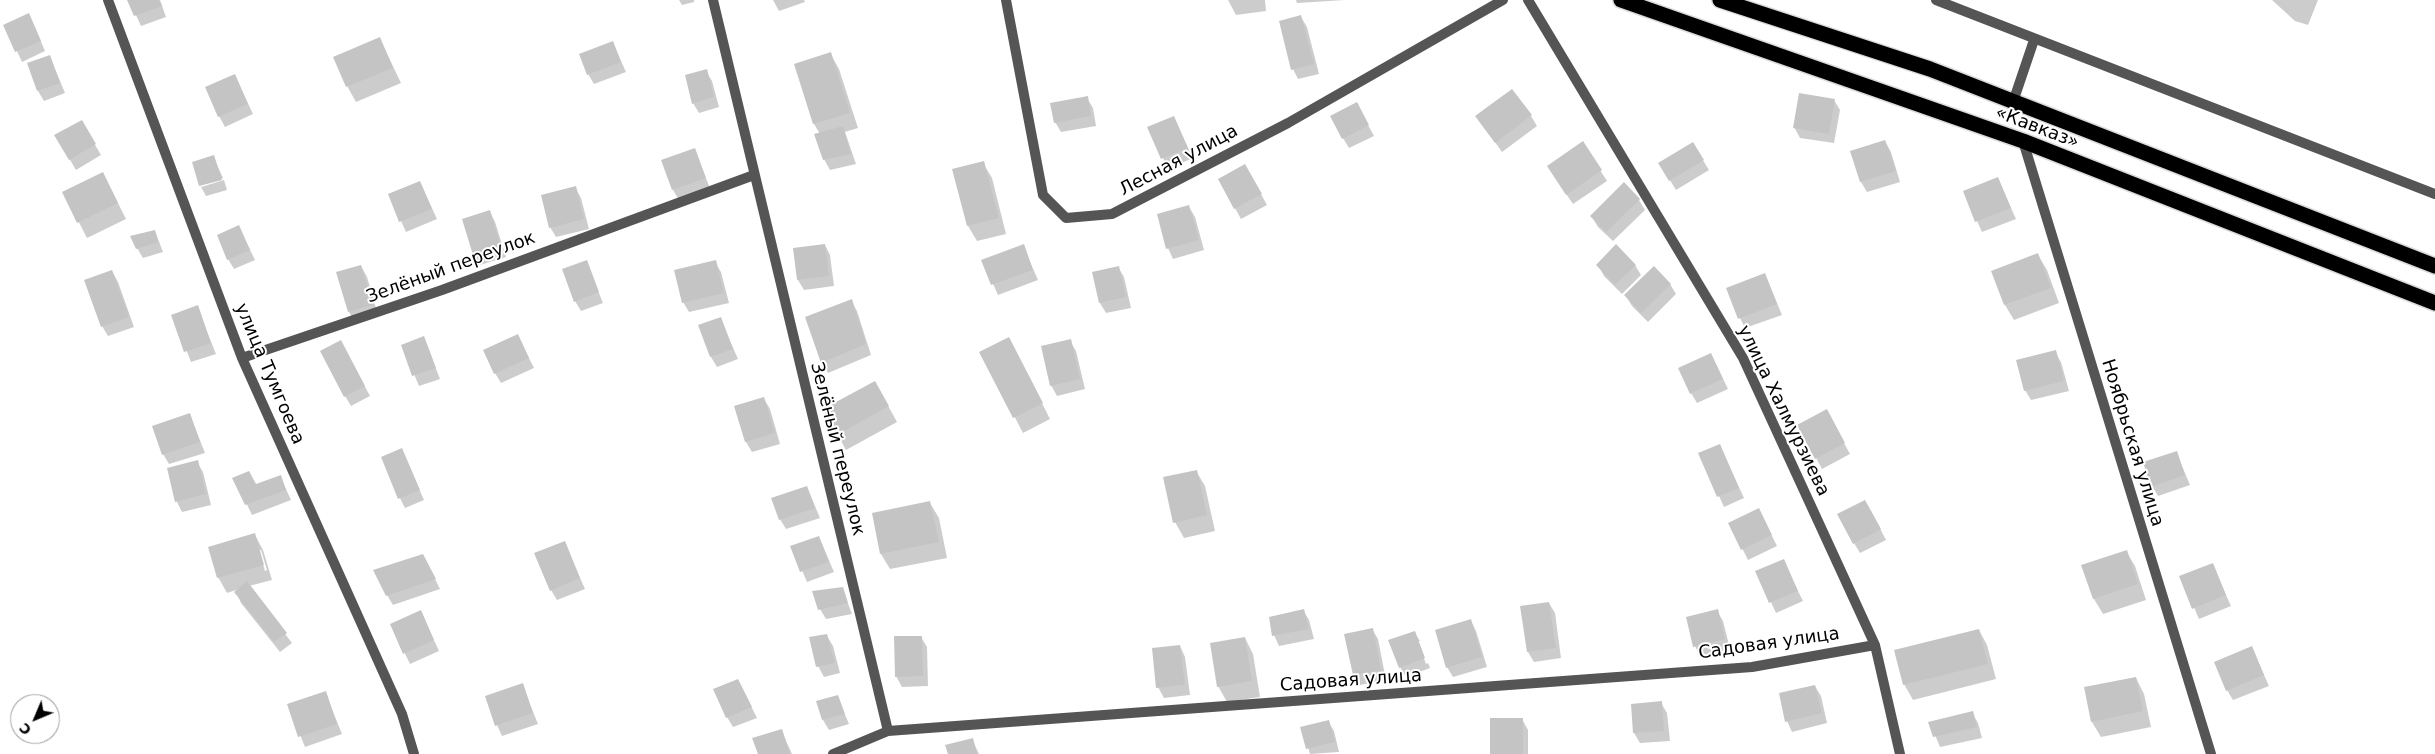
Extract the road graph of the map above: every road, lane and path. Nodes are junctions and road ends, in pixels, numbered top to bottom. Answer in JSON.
{"nodes":[{"id":1,"x":108,"y":0,"type":"edge"},
{"id":2,"x":714,"y":0,"type":"edge"},
{"id":3,"x":1006,"y":0,"type":"edge"},
{"id":4,"x":1503,"y":0,"type":"edge"},
{"id":5,"x":1528,"y":0,"type":"edge"},
{"id":6,"x":1621,"y":0,"type":"edge"},
{"id":7,"x":1720,"y":0,"type":"edge"},
{"id":8,"x":1936,"y":0,"type":"edge"},
{"id":9,"x":2034,"y":40,"type":"junction"},
{"id":10,"x":2013,"y":102,"type":"junction"},
{"id":11,"x":2023,"y":141,"type":"junction"},
{"id":12,"x":754,"y":175,"type":"junction"},
{"id":13,"x":2435,"y":194,"type":"edge"},
{"id":14,"x":2435,"y":266,"type":"edge"},
{"id":15,"x":2435,"y":303,"type":"edge"},
{"id":16,"x":242,"y":358,"type":"junction"},
{"id":17,"x":1875,"y":645,"type":"junction"},
{"id":18,"x":888,"y":731,"type":"junction"},
{"id":19,"x":414,"y":754,"type":"edge"},
{"id":20,"x":833,"y":754,"type":"edge"},
{"id":21,"x":1900,"y":754,"type":"edge"},
{"id":22,"x":2210,"y":754,"type":"edge"}],
"edges":[{"from":1,"to":16,"type":"street","name":"улица Тумгоева"},
{"from":2,"to":12,"type":"street","name":"Зелёный переулок"},
{"from":3,"to":4,"type":"street","name":"Лесная улица"},
{"from":5,"to":17,"type":"street","name":"улица Халмурзиева"},
{"from":6,"to":11,"type":"highway","name":"«Кавказ»"},
{"from":7,"to":10,"type":"highway","name":"«Кавказ»"},
{"from":8,"to":9,"type":"street"},
{"from":9,"to":10,"type":"street"},
{"from":9,"to":13,"type":"street"},
{"from":10,"to":14,"type":"highway","name":"«Кавказ»"},
{"from":11,"to":15,"type":"highway","name":"«Кавказ»"},
{"from":11,"to":22,"type":"street","name":"Ноябрьская улица"},
{"from":12,"to":16,"type":"street","name":"Зелёный переулок"},
{"from":12,"to":18,"type":"street","name":"Зелёный переулок"},
{"from":16,"to":19,"type":"street","name":"улица Тумгоева"},
{"from":17,"to":18,"type":"street","name":"Садовая улица"},
{"from":17,"to":21,"type":"street","name":"улица Халмурзиева"},
{"from":18,"to":20,"type":"street","name":"Садовая улица"}]}
